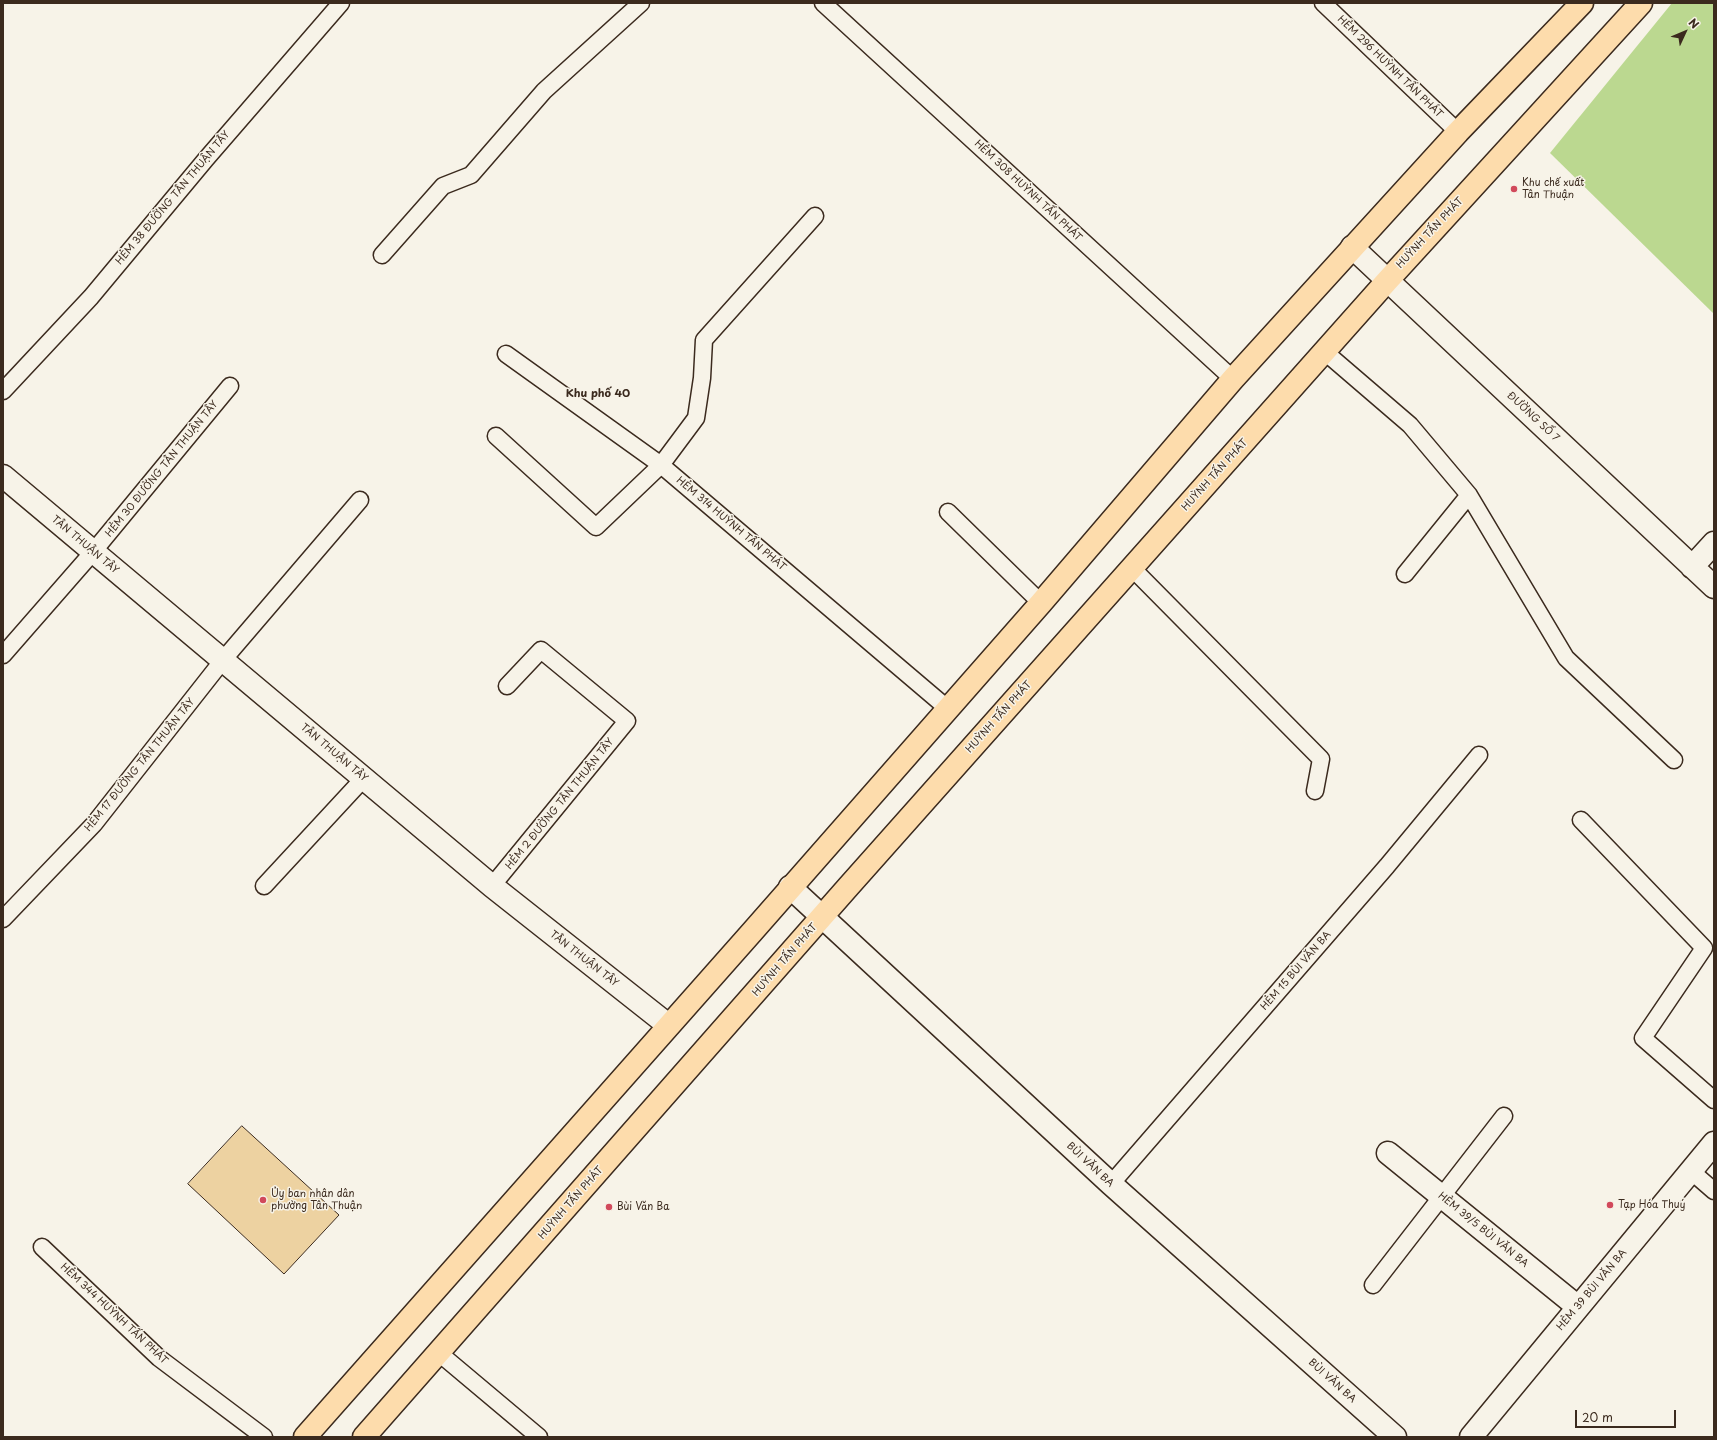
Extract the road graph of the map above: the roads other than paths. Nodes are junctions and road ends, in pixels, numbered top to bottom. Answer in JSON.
{"nodes":[{"id":1,"x":342,"y":3,"type":"edge"},
{"id":2,"x":641,"y":3,"type":"edge"},
{"id":3,"x":823,"y":3,"type":"edge"},
{"id":4,"x":1323,"y":3,"type":"edge"},
{"id":5,"x":1582,"y":3,"type":"edge"},
{"id":6,"x":1641,"y":3,"type":"edge"},
{"id":7,"x":1458,"y":132,"type":"junction"},
{"id":8,"x":816,"y":216,"type":"dead end"},
{"id":9,"x":1352,"y":247,"type":"junction"},
{"id":10,"x":382,"y":255,"type":"dead end"},
{"id":11,"x":1387,"y":281,"type":"junction"},
{"id":12,"x":1324,"y":352,"type":"junction"},
{"id":13,"x":506,"y":354,"type":"dead end"},
{"id":14,"x":1233,"y":379,"type":"junction"},
{"id":15,"x":230,"y":386,"type":"dead end"},
{"id":16,"x":3,"y":391,"type":"edge"},
{"id":17,"x":496,"y":436,"type":"dead end"},
{"id":18,"x":661,"y":465,"type":"junction"},
{"id":19,"x":3,"y":476,"type":"edge"},
{"id":20,"x":1469,"y":495,"type":"junction"},
{"id":21,"x":360,"y":500,"type":"dead end"},
{"id":22,"x":948,"y":512,"type":"dead end"},
{"id":23,"x":1714,"y":543,"type":"edge"},
{"id":24,"x":94,"y":552,"type":"junction"},
{"id":25,"x":1692,"y":567,"type":"junction"},
{"id":26,"x":1132,"y":568,"type":"junction"},
{"id":27,"x":1405,"y":574,"type":"dead end"},
{"id":28,"x":1714,"y":587,"type":"edge"},
{"id":29,"x":1041,"y":603,"type":"junction"},
{"id":30,"x":3,"y":655,"type":"edge"},
{"id":31,"x":223,"y":660,"type":"junction"},
{"id":32,"x":507,"y":686,"type":"dead end"},
{"id":33,"x":947,"y":708,"type":"junction"},
{"id":34,"x":1478,"y":755,"type":"dead end"},
{"id":35,"x":1674,"y":760,"type":"dead end"},
{"id":36,"x":364,"y":778,"type":"junction"},
{"id":37,"x":1315,"y":792,"type":"dead end"},
{"id":38,"x":1581,"y":820,"type":"dead end"},
{"id":39,"x":264,"y":886,"type":"dead end"},
{"id":40,"x":492,"y":886,"type":"junction"},
{"id":41,"x":790,"y":887,"type":"junction"},
{"id":42,"x":822,"y":917,"type":"junction"},
{"id":43,"x":3,"y":919,"type":"edge"},
{"id":44,"x":668,"y":1025,"type":"junction"},
{"id":45,"x":1714,"y":1100,"type":"edge"},
{"id":46,"x":1504,"y":1116,"type":"dead end"},
{"id":47,"x":1714,"y":1143,"type":"edge"},
{"id":48,"x":1388,"y":1152,"type":"dead end"},
{"id":49,"x":1690,"y":1171,"type":"junction"},
{"id":50,"x":1111,"y":1184,"type":"junction"},
{"id":51,"x":1714,"y":1191,"type":"edge"},
{"id":52,"x":1442,"y":1196,"type":"junction"},
{"id":53,"x":42,"y":1247,"type":"dead end"},
{"id":54,"x":1374,"y":1285,"type":"dead end"},
{"id":55,"x":1578,"y":1307,"type":"junction"},
{"id":56,"x":439,"y":1353,"type":"junction"},
{"id":57,"x":264,"y":1437,"type":"edge"},
{"id":58,"x":305,"y":1437,"type":"edge"},
{"id":59,"x":364,"y":1437,"type":"edge"},
{"id":60,"x":539,"y":1437,"type":"edge"},
{"id":61,"x":1395,"y":1437,"type":"edge"},
{"id":62,"x":1471,"y":1437,"type":"edge"}],
"edges":[{"from":1,"to":16,"type":"lane","name":"HẺM 38 ĐƯỜNG TÂN THUẬN TÂY"},
{"from":2,"to":10,"type":"lane"},
{"from":3,"to":14,"type":"lane","name":"HẺM 308 HUỲNH TẤN PHÁT"},
{"from":4,"to":7,"type":"lane","name":"HẺM 296 HUỲNH TẤN PHÁT"},
{"from":5,"to":7,"type":"main road"},
{"from":6,"to":11,"type":"main road","name":"HUỲNH TẤN PHÁT"},
{"from":7,"to":9,"type":"main road"},
{"from":8,"to":18,"type":"lane"},
{"from":9,"to":11,"type":"street","name":"ĐƯỜNG SỐ 7"},
{"from":9,"to":14,"type":"main road"},
{"from":11,"to":12,"type":"main road","name":"HUỲNH TẤN PHÁT"},
{"from":11,"to":25,"type":"street","name":"ĐƯỜNG SỐ 7"},
{"from":12,"to":20,"type":"lane"},
{"from":12,"to":26,"type":"main road","name":"HUỲNH TẤN PHÁT"},
{"from":13,"to":18,"type":"lane","name":"HẺM 314 HUỲNH TẤN PHÁT"},
{"from":14,"to":29,"type":"main road"},
{"from":15,"to":24,"type":"lane","name":"HẺM 30 ĐƯỜNG TÂN THUẬN TÂY"},
{"from":17,"to":18,"type":"lane"},
{"from":18,"to":33,"type":"lane","name":"HẺM 314 HUỲNH TẤN PHÁT"},
{"from":19,"to":24,"type":"street","name":"TÂN THUẬN TÂY"},
{"from":20,"to":27,"type":"lane"},
{"from":20,"to":35,"type":"lane"},
{"from":21,"to":31,"type":"lane","name":"HẺM 17 ĐƯỜNG TÂN THUẬN TÂY"},
{"from":22,"to":29,"type":"lane"},
{"from":23,"to":25,"type":"street"},
{"from":24,"to":30,"type":"lane","name":"HẺM 30 ĐƯỜNG TÂN THUẬN TÂY"},
{"from":24,"to":31,"type":"street","name":"TÂN THUẬN TÂY"},
{"from":25,"to":28,"type":"street","name":"ĐƯỜNG SỐ 7"},
{"from":26,"to":37,"type":"lane"},
{"from":26,"to":42,"type":"main road","name":"HUỲNH TẤN PHÁT"},
{"from":29,"to":33,"type":"main road"},
{"from":31,"to":36,"type":"street","name":"TÂN THUẬN TÂY"},
{"from":31,"to":43,"type":"lane","name":"HẺM 17 ĐƯỜNG TÂN THUẬN TÂY"},
{"from":32,"to":40,"type":"lane","name":"HẺM 2 ĐƯỜNG TÂN THUẬN TÂY"},
{"from":33,"to":41,"type":"main road"},
{"from":34,"to":50,"type":"lane","name":"HẺM 15 BÙI VĂN BA"},
{"from":36,"to":39,"type":"lane"},
{"from":36,"to":40,"type":"street","name":"TÂN THUẬN TÂY"},
{"from":38,"to":45,"type":"lane"},
{"from":40,"to":44,"type":"street","name":"TÂN THUẬN TÂY"},
{"from":41,"to":42,"type":"street","name":"BÙI VĂN BA"},
{"from":41,"to":44,"type":"main road"},
{"from":42,"to":50,"type":"street","name":"BÙI VĂN BA"},
{"from":42,"to":56,"type":"main road","name":"HUỲNH TẤN PHÁT"},
{"from":44,"to":58,"type":"main road"},
{"from":46,"to":52,"type":"lane"},
{"from":47,"to":49,"type":"street","name":"HẺM 39 BÙI VĂN BA"},
{"from":48,"to":52,"type":"street","name":"HẺM 39/5 BÙI VĂN BA"},
{"from":49,"to":51,"type":"lane"},
{"from":49,"to":55,"type":"street","name":"HẺM 39 BÙI VĂN BA"},
{"from":50,"to":61,"type":"street","name":"BÙI VĂN BA"},
{"from":52,"to":54,"type":"lane"},
{"from":52,"to":55,"type":"street","name":"HẺM 39/5 BÙI VĂN BA"},
{"from":53,"to":57,"type":"lane","name":"HẺM 344 HUỲNH TẤN PHÁT"},
{"from":55,"to":62,"type":"street","name":"HẺM 39 BÙI VĂN BA"},
{"from":56,"to":59,"type":"main road","name":"HUỲNH TẤN PHÁT"},
{"from":56,"to":60,"type":"lane"}]}
